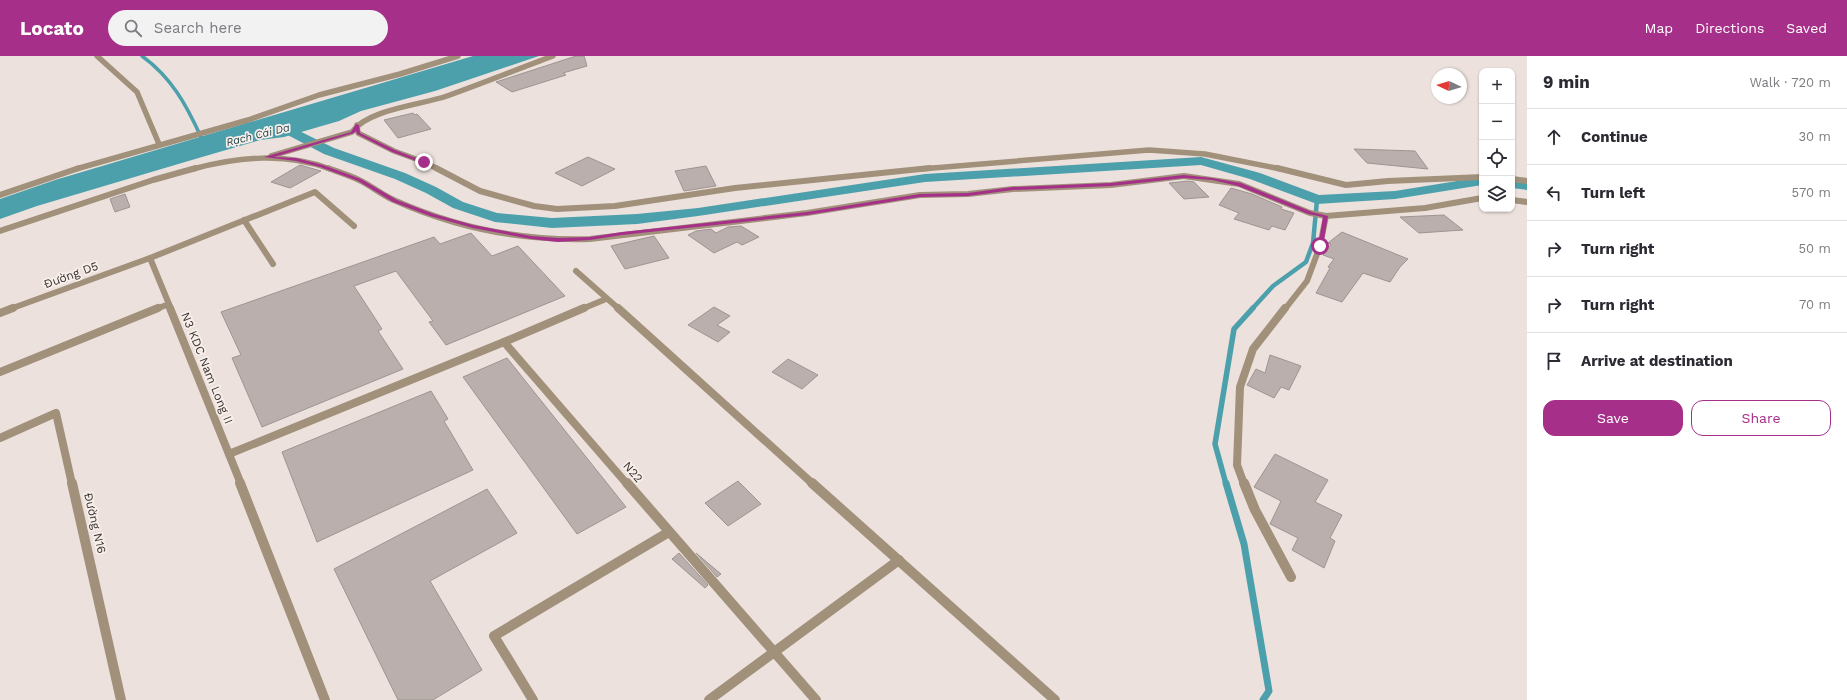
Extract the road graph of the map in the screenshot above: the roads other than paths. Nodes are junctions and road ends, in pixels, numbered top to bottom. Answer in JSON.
{"nodes":[{"id":1,"x":97,"y":56,"type":"edge"},
{"id":2,"x":458,"y":56,"type":"edge"},
{"id":3,"x":553,"y":56,"type":"edge"},
{"id":4,"x":357,"y":125,"type":"junction"},
{"id":5,"x":159,"y":144,"type":"junction"},
{"id":6,"x":266,"y":157,"type":"junction"},
{"id":7,"x":1479,"y":177,"type":"edge"},
{"id":8,"x":1515,"y":179,"type":"edge"},
{"id":9,"x":1527,"y":181,"type":"edge"},
{"id":10,"x":0,"y":195,"type":"edge"},
{"id":11,"x":1479,"y":199,"type":"edge"},
{"id":12,"x":1515,"y":200,"type":"edge"},
{"id":13,"x":1527,"y":202,"type":"edge"},
{"id":14,"x":1326,"y":216,"type":"junction"},
{"id":15,"x":244,"y":220,"type":"junction"},
{"id":16,"x":354,"y":226,"type":"dead end"},
{"id":17,"x":0,"y":231,"type":"edge"},
{"id":18,"x":150,"y":258,"type":"junction"},
{"id":19,"x":273,"y":264,"type":"dead end"},
{"id":20,"x":576,"y":271,"type":"dead end"},
{"id":21,"x":606,"y":299,"type":"junction"},
{"id":22,"x":169,"y":304,"type":"junction"},
{"id":23,"x":0,"y":313,"type":"edge"},
{"id":24,"x":504,"y":342,"type":"junction"},
{"id":25,"x":0,"y":372,"type":"edge"},
{"id":26,"x":0,"y":438,"type":"edge"},
{"id":27,"x":229,"y":454,"type":"junction"},
{"id":28,"x":670,"y":532,"type":"junction"},
{"id":29,"x":899,"y":560,"type":"junction"},
{"id":30,"x":1291,"y":577,"type":"dead end"},
{"id":31,"x":774,"y":652,"type":"junction"},
{"id":32,"x":121,"y":700,"type":"edge"},
{"id":33,"x":325,"y":700,"type":"edge"},
{"id":34,"x":533,"y":700,"type":"edge"},
{"id":35,"x":709,"y":700,"type":"edge"},
{"id":36,"x":816,"y":700,"type":"edge"},
{"id":37,"x":1055,"y":700,"type":"edge"}],
"edges":[{"from":1,"to":5,"type":"street"},
{"from":2,"to":5,"type":"street"},
{"from":3,"to":4,"type":"street"},
{"from":4,"to":6,"type":"street"},
{"from":4,"to":7,"type":"street"},
{"from":5,"to":10,"type":"street"},
{"from":6,"to":14,"type":"street"},
{"from":6,"to":17,"type":"street"},
{"from":8,"to":9,"type":"street"},
{"from":11,"to":14,"type":"street"},
{"from":12,"to":13,"type":"street"},
{"from":14,"to":30,"type":"street"},
{"from":15,"to":16,"type":"street"},
{"from":15,"to":18,"type":"street"},
{"from":15,"to":19,"type":"street"},
{"from":18,"to":22,"type":"street","name":"N3 KDC Nam Long II"},
{"from":18,"to":23,"type":"street","name":"Đường D5"},
{"from":20,"to":21,"type":"street"},
{"from":21,"to":24,"type":"street"},
{"from":21,"to":29,"type":"street"},
{"from":22,"to":25,"type":"street"},
{"from":22,"to":27,"type":"street","name":"N3 KDC Nam Long II"},
{"from":24,"to":27,"type":"street"},
{"from":24,"to":28,"type":"street","name":"N22"},
{"from":26,"to":32,"type":"street","name":"Đường N16"},
{"from":27,"to":33,"type":"street","name":"N3 KDC Nam Long II"},
{"from":28,"to":31,"type":"street","name":"N22"},
{"from":28,"to":34,"type":"street"},
{"from":29,"to":31,"type":"street"},
{"from":29,"to":37,"type":"street"},
{"from":31,"to":35,"type":"street"},
{"from":31,"to":36,"type":"street","name":"N22"}]}
